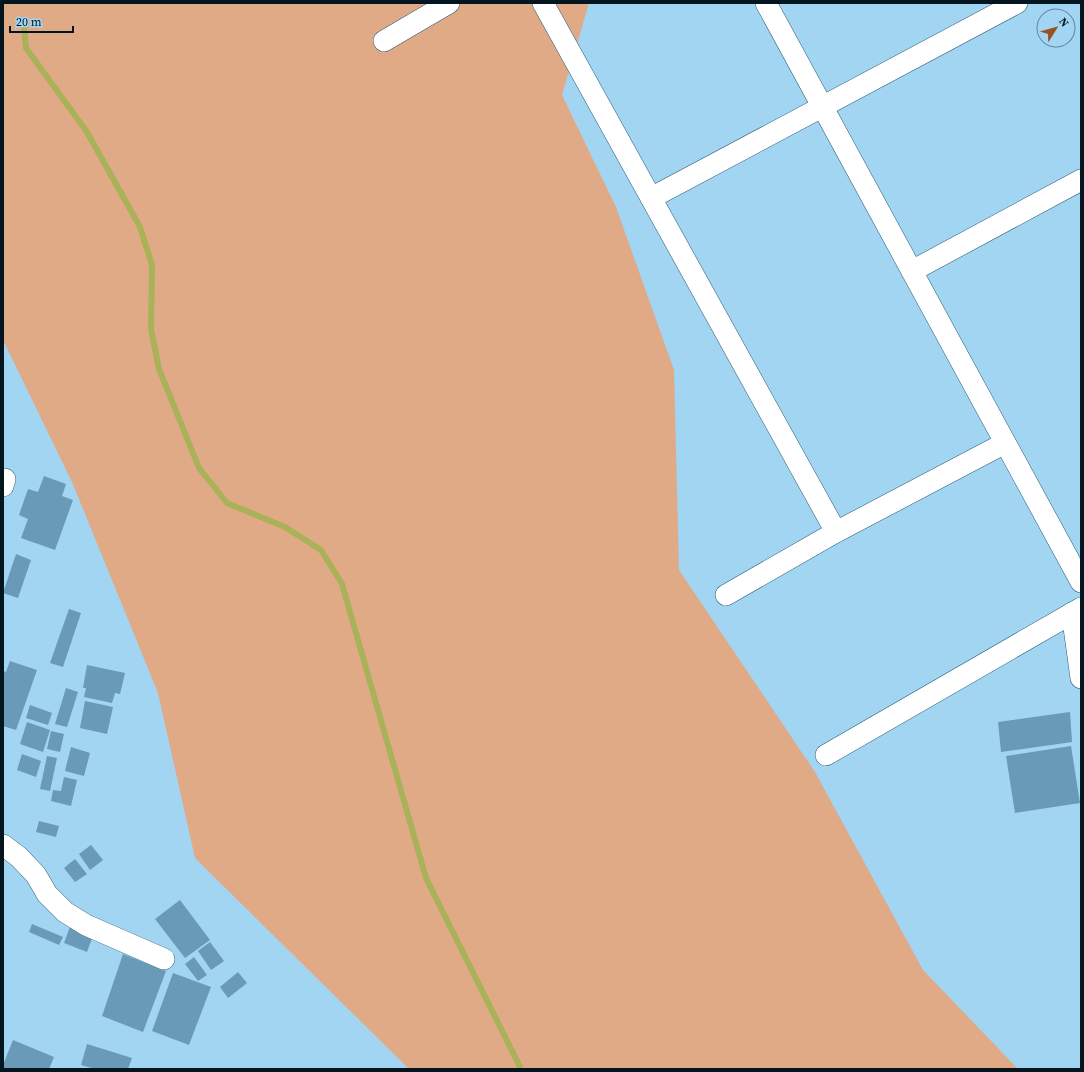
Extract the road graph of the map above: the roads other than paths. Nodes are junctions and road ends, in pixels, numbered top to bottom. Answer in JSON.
{"nodes":[{"id":1,"x":449,"y":3,"type":"edge"},
{"id":2,"x":543,"y":3,"type":"edge"},
{"id":3,"x":766,"y":3,"type":"edge"},
{"id":4,"x":1005,"y":6,"type":"edge"},
{"id":5,"x":384,"y":41,"type":"dead end"},
{"id":6,"x":822,"y":107,"type":"junction"},
{"id":7,"x":1081,"y":180,"type":"edge"},
{"id":8,"x":651,"y":198,"type":"junction"},
{"id":9,"x":912,"y":271,"type":"junction"},
{"id":10,"x":1005,"y":443,"type":"junction"},
{"id":11,"x":836,"y":532,"type":"junction"},
{"id":12,"x":1081,"y":582,"type":"edge"},
{"id":13,"x":726,"y":595,"type":"dead end"},
{"id":14,"x":1077,"y":610,"type":"edge"},
{"id":15,"x":1081,"y":678,"type":"edge"},
{"id":16,"x":826,"y":755,"type":"dead end"},
{"id":17,"x":3,"y":845,"type":"edge"},
{"id":18,"x":164,"y":959,"type":"dead end"}],
"edges":[{"from":1,"to":5,"type":"street"},
{"from":2,"to":8,"type":"street"},
{"from":3,"to":6,"type":"street"},
{"from":4,"to":6,"type":"street"},
{"from":6,"to":8,"type":"street"},
{"from":6,"to":9,"type":"street"},
{"from":7,"to":9,"type":"street"},
{"from":8,"to":11,"type":"street"},
{"from":9,"to":10,"type":"street"},
{"from":10,"to":11,"type":"street"},
{"from":10,"to":12,"type":"street"},
{"from":11,"to":13,"type":"street"},
{"from":14,"to":15,"type":"street"},
{"from":14,"to":16,"type":"street"},
{"from":17,"to":18,"type":"street"}]}
